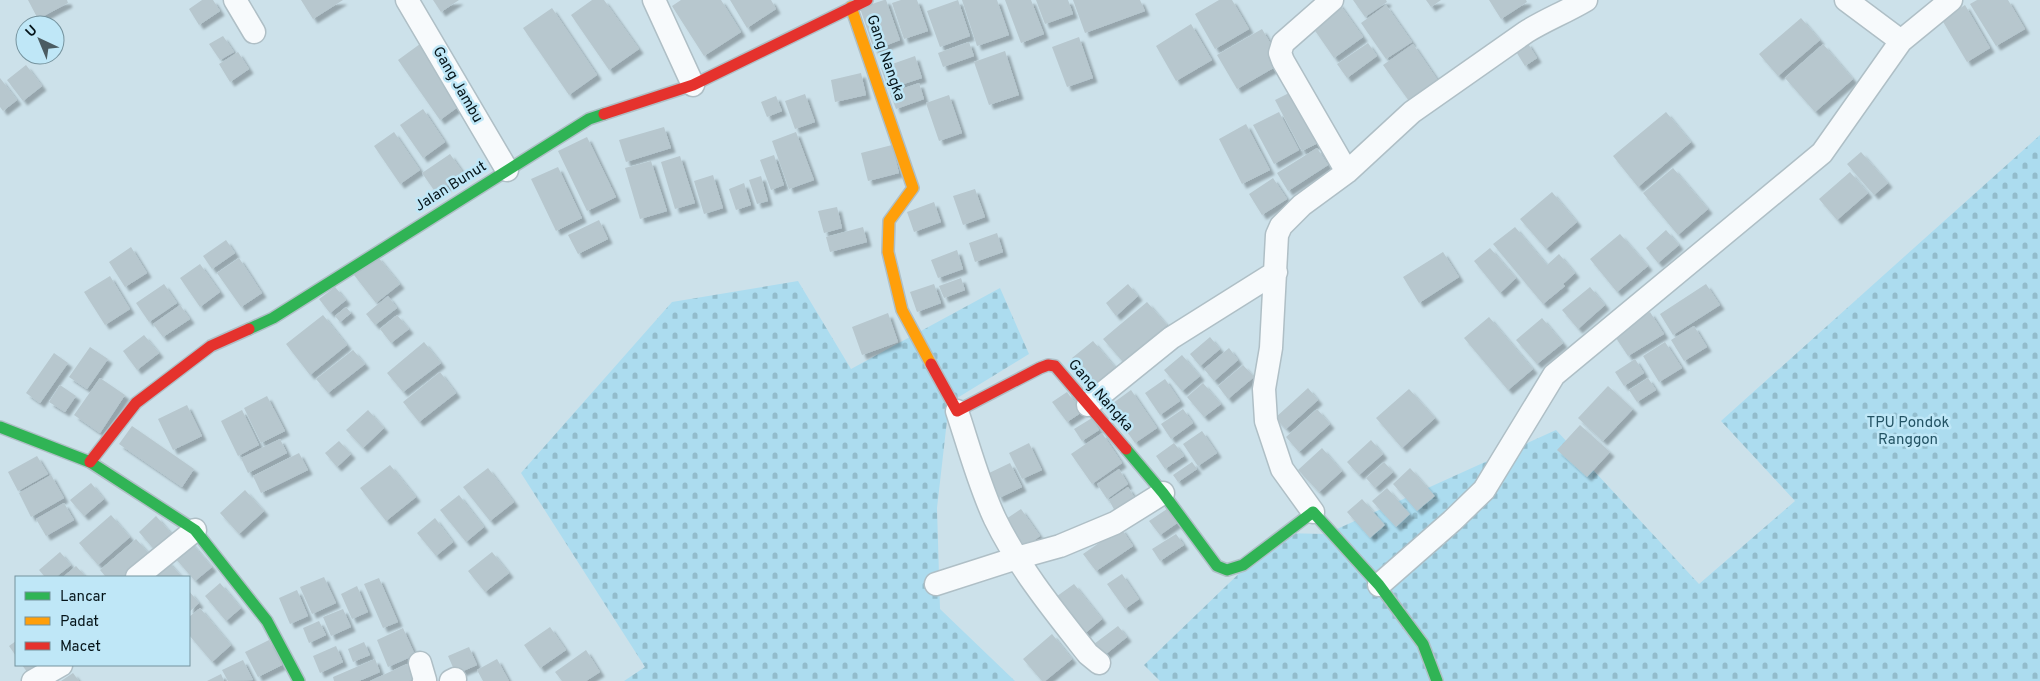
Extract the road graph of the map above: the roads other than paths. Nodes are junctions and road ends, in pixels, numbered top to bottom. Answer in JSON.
{"nodes":[{"id":1,"x":235,"y":0,"type":"edge"},
{"id":2,"x":407,"y":0,"type":"edge"},
{"id":3,"x":654,"y":0,"type":"edge"},
{"id":4,"x":867,"y":0,"type":"edge"},
{"id":5,"x":1332,"y":0,"type":"edge"},
{"id":6,"x":1586,"y":0,"type":"edge"},
{"id":7,"x":1846,"y":0,"type":"edge"},
{"id":8,"x":1952,"y":0,"type":"edge"},
{"id":9,"x":852,"y":7,"type":"junction"},
{"id":10,"x":254,"y":32,"type":"dead end"},
{"id":11,"x":1901,"y":41,"type":"junction"},
{"id":12,"x":693,"y":85,"type":"junction"},
{"id":13,"x":507,"y":170,"type":"junction"},
{"id":14,"x":1347,"y":172,"type":"junction"},
{"id":15,"x":1276,"y":272,"type":"junction"},
{"id":16,"x":1088,"y":405,"type":"junction"},
{"id":17,"x":957,"y":411,"type":"junction"},
{"id":18,"x":0,"y":427,"type":"edge"},
{"id":19,"x":90,"y":462,"type":"junction"},
{"id":20,"x":1163,"y":494,"type":"junction"},
{"id":21,"x":1313,"y":512,"type":"junction"},
{"id":22,"x":194,"y":530,"type":"junction"},
{"id":23,"x":1017,"y":558,"type":"junction"},
{"id":24,"x":138,"y":576,"type":"edge"},
{"id":25,"x":936,"y":584,"type":"dead end"},
{"id":26,"x":1379,"y":584,"type":"junction"},
{"id":27,"x":1099,"y":663,"type":"dead end"},
{"id":28,"x":59,"y":666,"type":"edge"},
{"id":29,"x":32,"y":681,"type":"edge"},
{"id":30,"x":299,"y":681,"type":"edge"},
{"id":31,"x":1437,"y":681,"type":"edge"}],
"edges":[{"from":1,"to":10,"type":"street"},
{"from":2,"to":13,"type":"street","name":"Gang Jambu"},
{"from":3,"to":12,"type":"street"},
{"from":4,"to":9,"type":"street","name":"Jalan Bunut"},
{"from":5,"to":14,"type":"street"},
{"from":6,"to":14,"type":"street"},
{"from":7,"to":11,"type":"street"},
{"from":8,"to":11,"type":"street"},
{"from":9,"to":12,"type":"street","name":"Jalan Bunut"},
{"from":9,"to":17,"type":"street","name":"Gang Nangka"},
{"from":11,"to":26,"type":"street"},
{"from":12,"to":13,"type":"street","name":"Jalan Bunut"},
{"from":13,"to":19,"type":"street","name":"Jalan Bunut"},
{"from":14,"to":15,"type":"street"},
{"from":15,"to":16,"type":"street"},
{"from":15,"to":21,"type":"street"},
{"from":16,"to":17,"type":"street","name":"Gang Nangka"},
{"from":16,"to":20,"type":"street","name":"Gang Nangka"},
{"from":17,"to":23,"type":"street"},
{"from":18,"to":19,"type":"street"},
{"from":19,"to":22,"type":"street"},
{"from":20,"to":21,"type":"street","name":"Gang Nangka"},
{"from":20,"to":23,"type":"street"},
{"from":21,"to":26,"type":"street"},
{"from":22,"to":24,"type":"street"},
{"from":22,"to":30,"type":"street"},
{"from":23,"to":25,"type":"street"},
{"from":23,"to":27,"type":"street"},
{"from":26,"to":31,"type":"street"},
{"from":28,"to":29,"type":"street"}]}
